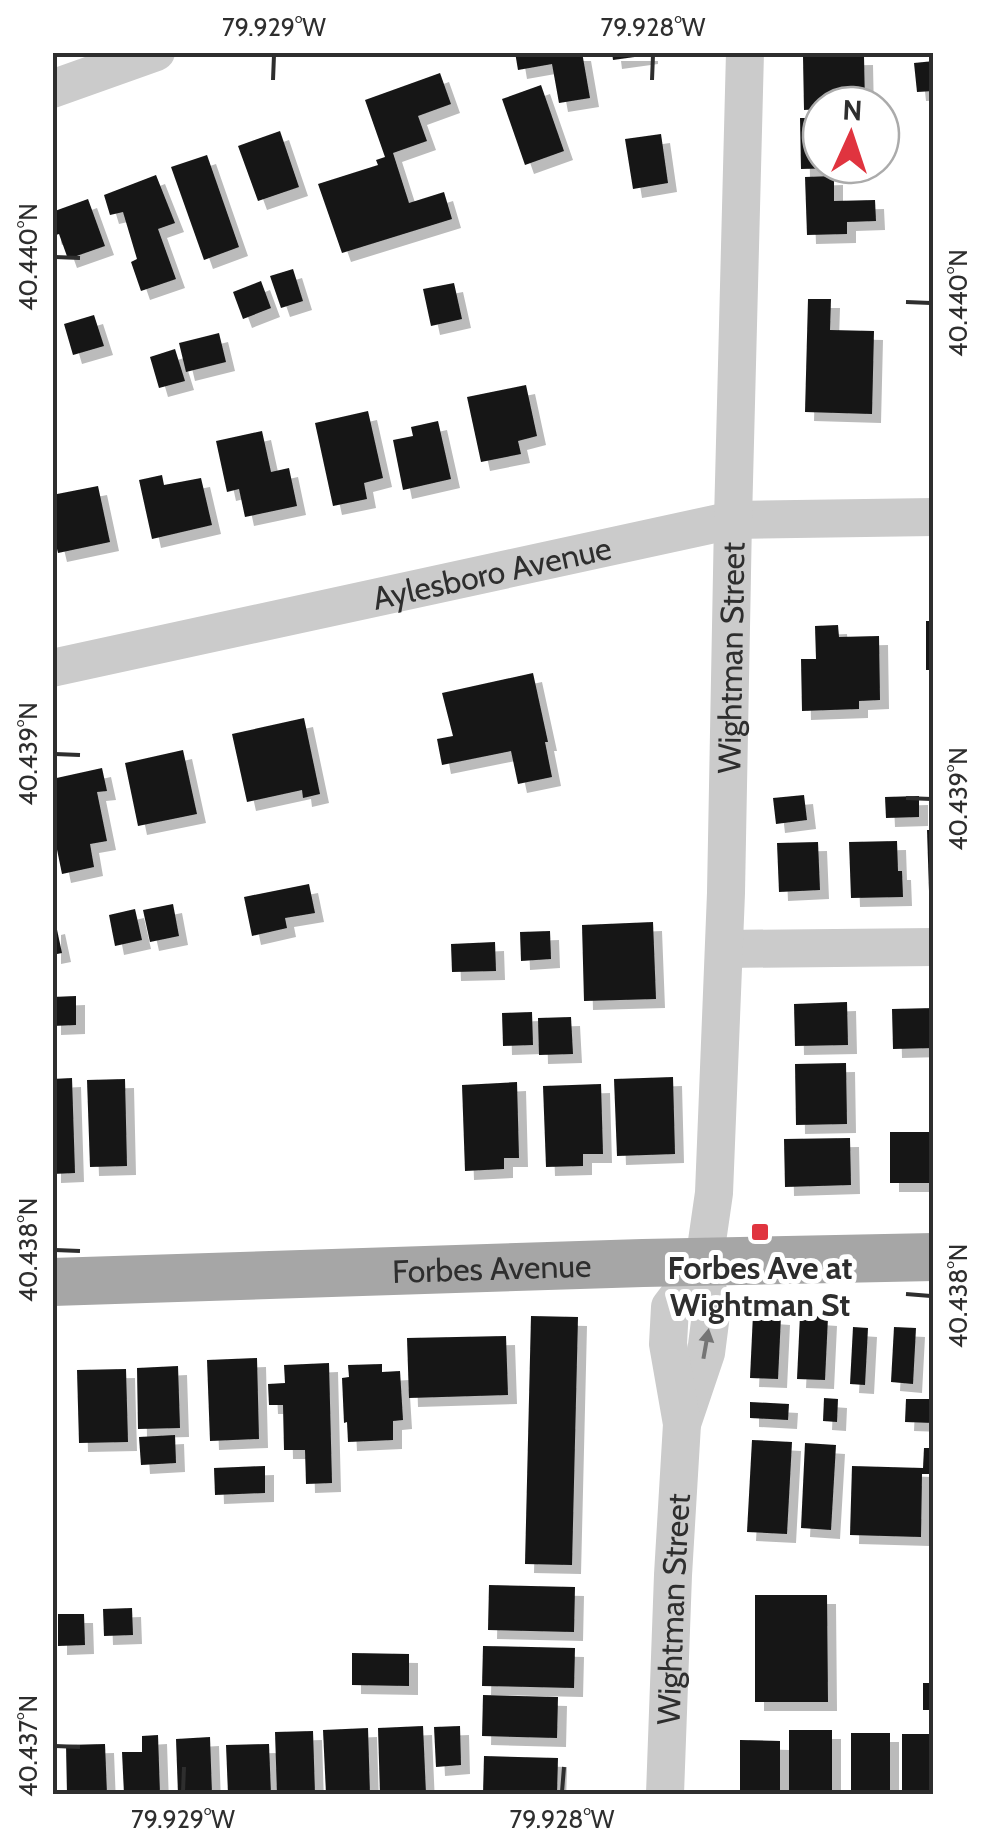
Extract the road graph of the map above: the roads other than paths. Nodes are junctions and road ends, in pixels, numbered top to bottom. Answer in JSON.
{"nodes":[{"id":1,"x":156,"y":52,"type":"edge"},
{"id":2,"x":745,"y":52,"type":"edge"},
{"id":3,"x":52,"y":89,"type":"edge"},
{"id":4,"x":934,"y":517,"type":"edge"},
{"id":5,"x":732,"y":520,"type":"junction"},
{"id":6,"x":52,"y":668,"type":"edge"},
{"id":7,"x":934,"y":947,"type":"edge"},
{"id":8,"x":724,"y":949,"type":"junction"},
{"id":9,"x":934,"y":1257,"type":"edge"},
{"id":10,"x":704,"y":1262,"type":"junction"},
{"id":11,"x":52,"y":1282,"type":"edge"},
{"id":12,"x":664,"y":1794,"type":"edge"}],
"edges":[{"from":1,"to":3,"type":"street"},
{"from":2,"to":5,"type":"street","name":"Wightman Street"},
{"from":4,"to":5,"type":"street","name":"Aylesboro Avenue"},
{"from":5,"to":6,"type":"street","name":"Aylesboro Avenue"},
{"from":5,"to":8,"type":"street","name":"Wightman Street"},
{"from":7,"to":8,"type":"street"},
{"from":8,"to":10,"type":"street","name":"Wightman Street"},
{"from":9,"to":10,"type":"main road","name":"Forbes Avenue"},
{"from":10,"to":11,"type":"main road","name":"Forbes Avenue"},
{"from":10,"to":12,"type":"street","name":"Wightman Street"}]}
